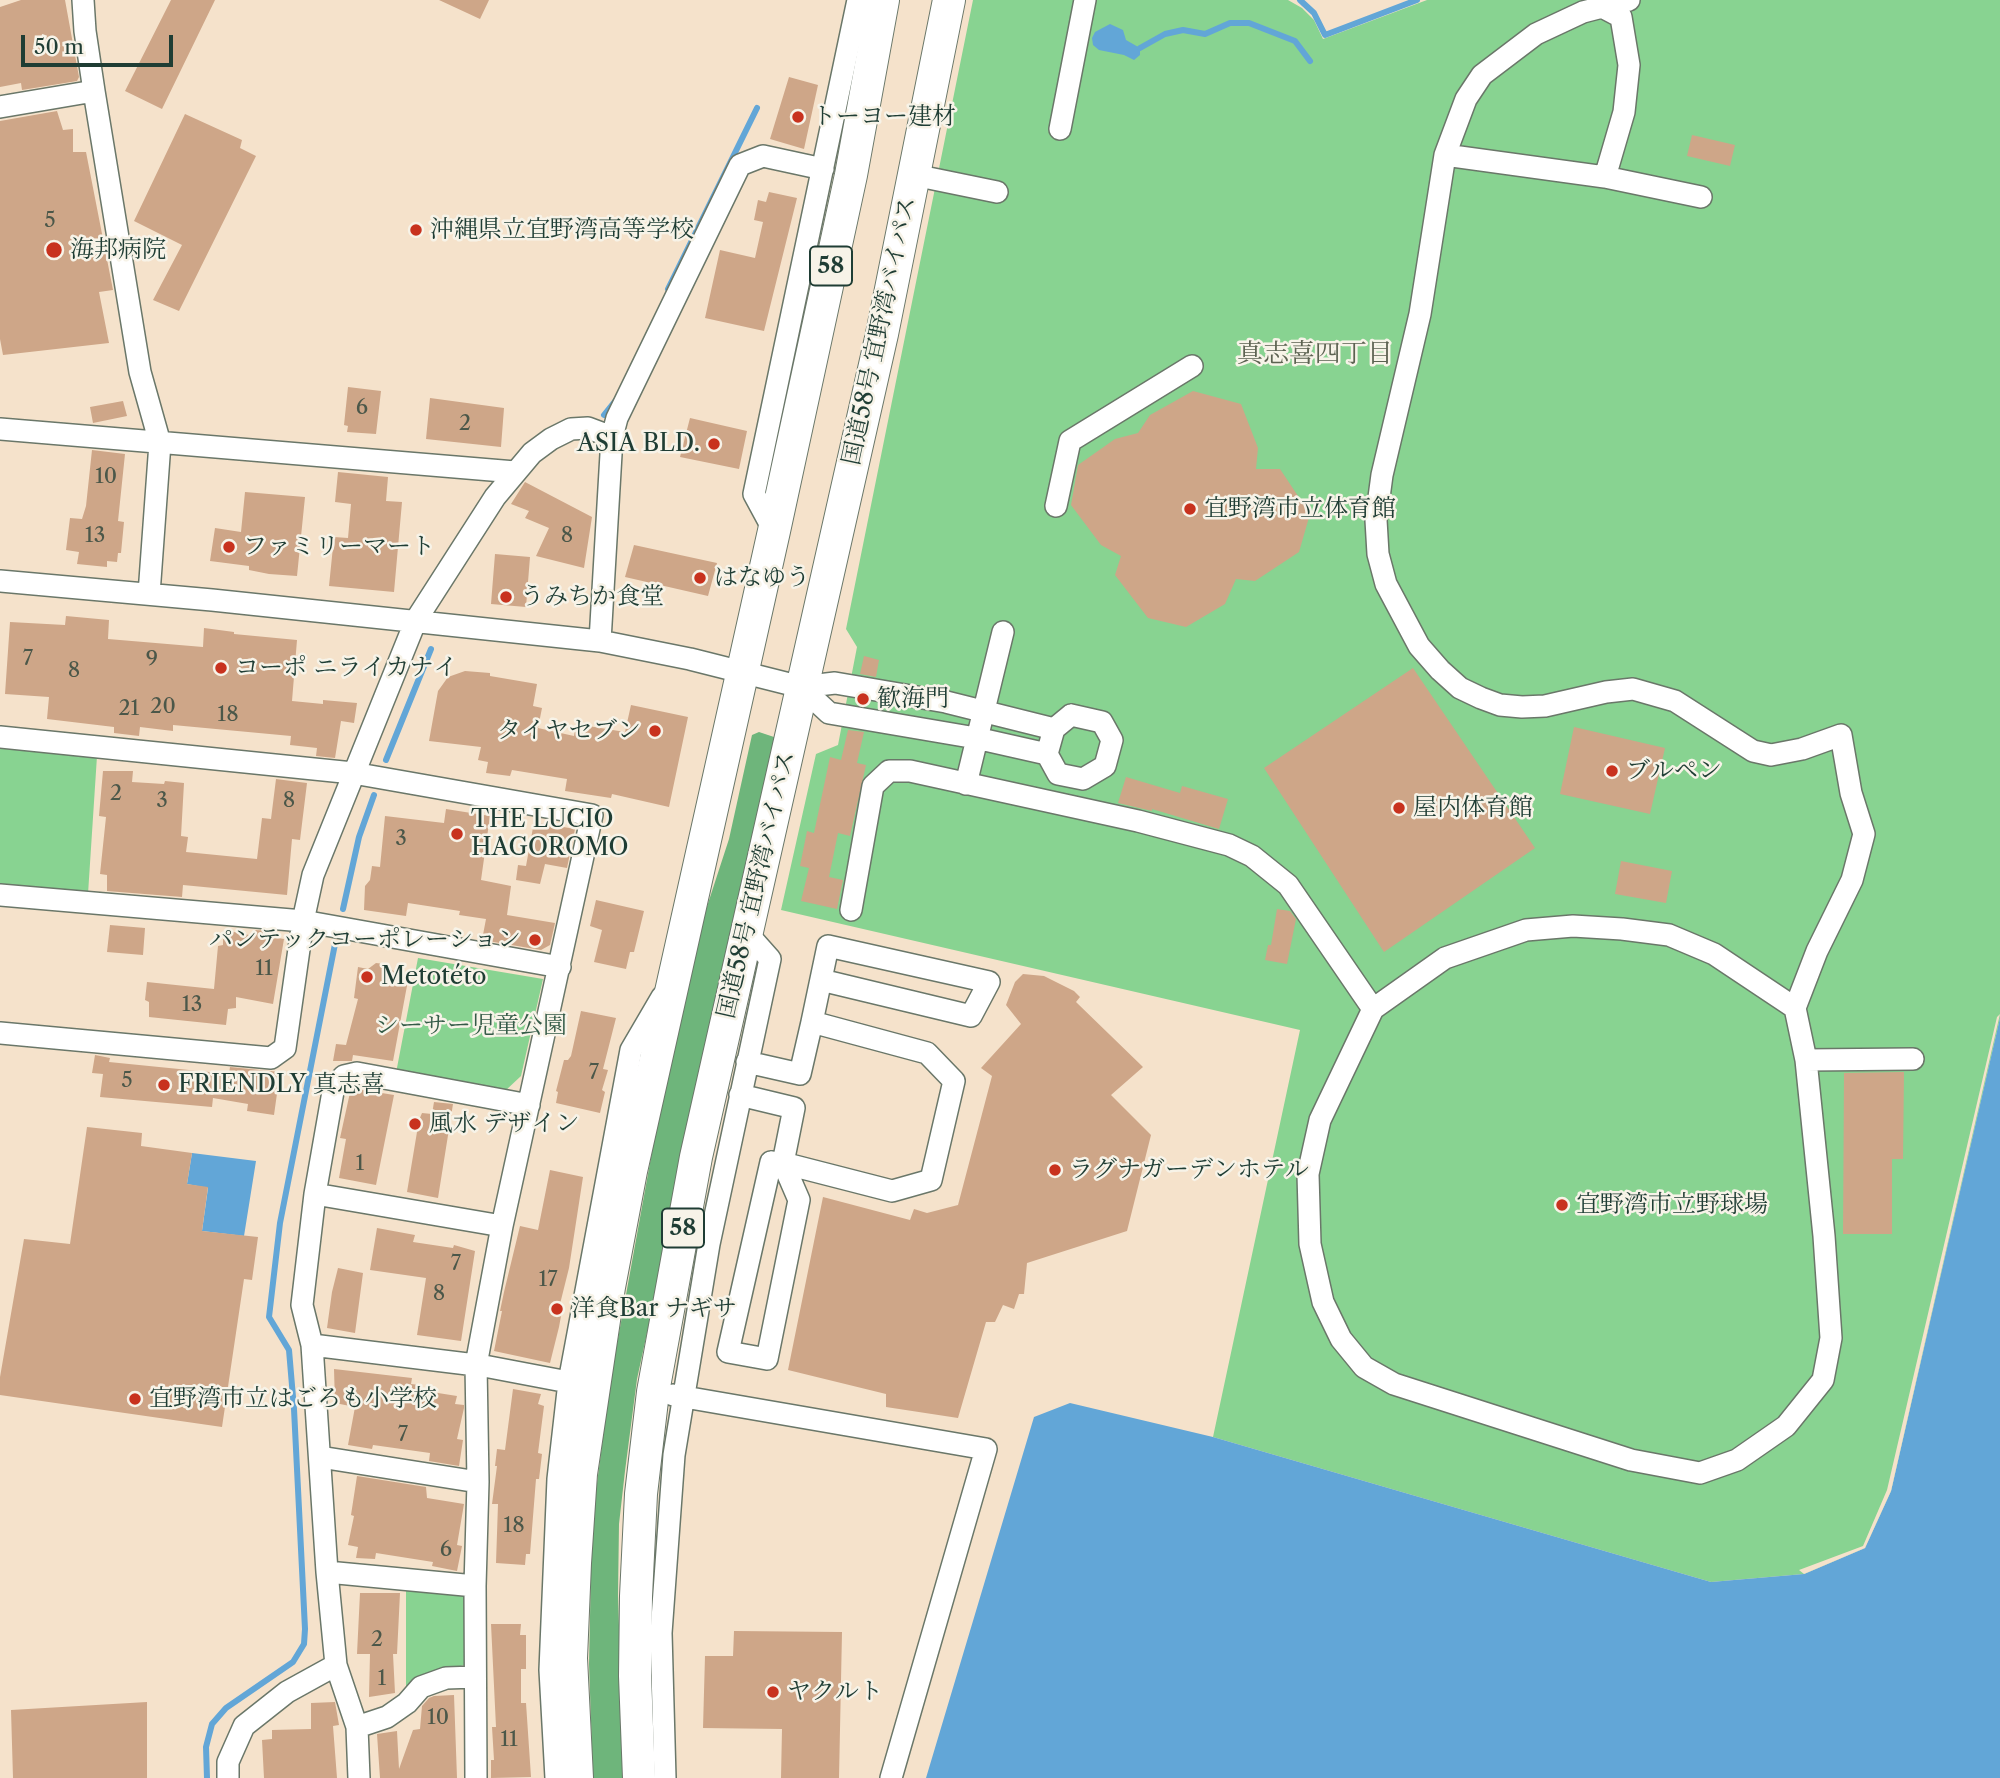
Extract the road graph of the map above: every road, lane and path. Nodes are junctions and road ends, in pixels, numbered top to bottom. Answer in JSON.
{"nodes":[{"id":1,"x":83,"y":0,"type":"edge"},
{"id":2,"x":858,"y":0,"type":"edge"},
{"id":3,"x":883,"y":0,"type":"edge"},
{"id":4,"x":948,"y":0,"type":"edge"},
{"id":5,"x":1085,"y":0,"type":"edge"},
{"id":6,"x":1629,"y":0,"type":"edge"},
{"id":7,"x":1602,"y":3,"type":"edge"},
{"id":8,"x":94,"y":91,"type":"junction"},
{"id":9,"x":0,"y":107,"type":"edge"},
{"id":10,"x":1060,"y":129,"type":"dead end"},
{"id":11,"x":1445,"y":155,"type":"junction"},
{"id":12,"x":823,"y":169,"type":"junction"},
{"id":13,"x":914,"y":175,"type":"junction"},
{"id":14,"x":1605,"y":177,"type":"junction"},
{"id":15,"x":997,"y":192,"type":"dead end"},
{"id":16,"x":1701,"y":198,"type":"dead end"},
{"id":17,"x":1192,"y":366,"type":"dead end"},
{"id":18,"x":0,"y":429,"type":"edge"},
{"id":19,"x":612,"y":438,"type":"junction"},
{"id":20,"x":160,"y":443,"type":"junction"},
{"id":21,"x":515,"y":472,"type":"junction"},
{"id":22,"x":1056,"y":506,"type":"dead end"},
{"id":23,"x":774,"y":531,"type":"junction"},
{"id":24,"x":0,"y":581,"type":"edge"},
{"id":25,"x":149,"y":594,"type":"junction"},
{"id":26,"x":416,"y":620,"type":"junction"},
{"id":27,"x":1003,"y":632,"type":"dead end"},
{"id":28,"x":600,"y":641,"type":"junction"},
{"id":29,"x":742,"y":672,"type":"junction"},
{"id":30,"x":801,"y":687,"type":"junction"},
{"id":31,"x":984,"y":711,"type":"junction"},
{"id":32,"x":1054,"y":729,"type":"junction"},
{"id":33,"x":0,"y":737,"type":"edge"},
{"id":34,"x":976,"y":738,"type":"junction"},
{"id":35,"x":1047,"y":754,"type":"junction"},
{"id":36,"x":353,"y":773,"type":"junction"},
{"id":37,"x":1071,"y":776,"type":"junction"},
{"id":38,"x":966,"y":784,"type":"junction"},
{"id":39,"x":1063,"y":806,"type":"junction"},
{"id":40,"x":0,"y":895,"type":"edge"},
{"id":41,"x":851,"y":910,"type":"dead end"},
{"id":42,"x":303,"y":921,"type":"junction"},
{"id":43,"x":746,"y":932,"type":"junction"},
{"id":44,"x":560,"y":967,"type":"junction"},
{"id":45,"x":821,"y":980,"type":"junction"},
{"id":46,"x":1795,"y":1008,"type":"junction"},
{"id":47,"x":1373,"y":1009,"type":"junction"},
{"id":48,"x":812,"y":1022,"type":"junction"},
{"id":49,"x":0,"y":1033,"type":"edge"},
{"id":50,"x":1913,"y":1059,"type":"dead end"},
{"id":51,"x":1806,"y":1060,"type":"junction"},
{"id":52,"x":747,"y":1062,"type":"junction"},
{"id":53,"x":800,"y":1074,"type":"junction"},
{"id":54,"x":740,"y":1095,"type":"junction"},
{"id":55,"x":529,"y":1105,"type":"junction"},
{"id":56,"x":794,"y":1108,"type":"junction"},
{"id":57,"x":783,"y":1163,"type":"junction"},
{"id":58,"x":315,"y":1194,"type":"junction"},
{"id":59,"x":502,"y":1226,"type":"junction"},
{"id":60,"x":312,"y":1345,"type":"junction"},
{"id":61,"x":476,"y":1365,"type":"junction"},
{"id":62,"x":581,"y":1384,"type":"junction"},
{"id":63,"x":668,"y":1394,"type":"junction"},
{"id":64,"x":320,"y":1457,"type":"junction"},
{"id":65,"x":478,"y":1482,"type":"junction"},
{"id":66,"x":327,"y":1572,"type":"junction"},
{"id":67,"x":475,"y":1586,"type":"junction"},
{"id":68,"x":336,"y":1665,"type":"junction"},
{"id":69,"x":475,"y":1677,"type":"junction"},
{"id":70,"x":357,"y":1727,"type":"junction"},
{"id":71,"x":228,"y":1778,"type":"edge"},
{"id":72,"x":359,"y":1778,"type":"edge"},
{"id":73,"x":476,"y":1778,"type":"edge"},
{"id":74,"x":556,"y":1778,"type":"edge"},
{"id":75,"x":577,"y":1778,"type":"edge"},
{"id":76,"x":639,"y":1778,"type":"edge"},
{"id":77,"x":665,"y":1778,"type":"edge"},
{"id":78,"x":891,"y":1778,"type":"edge"}],
"edges":[{"from":1,"to":8,"type":"street"},
{"from":2,"to":12,"type":"street"},
{"from":3,"to":23,"type":"highway","number":"58"},
{"from":4,"to":13,"type":"highway","name":"国道58号 宜野湾バイパス","number":"58"},
{"from":5,"to":10,"type":"street"},
{"from":6,"to":7,"type":"street"},
{"from":7,"to":11,"type":"street"},
{"from":7,"to":14,"type":"street"},
{"from":8,"to":9,"type":"street"},
{"from":8,"to":20,"type":"street"},
{"from":11,"to":14,"type":"street"},
{"from":11,"to":46,"type":"street"},
{"from":12,"to":19,"type":"street"},
{"from":12,"to":23,"type":"street"},
{"from":13,"to":15,"type":"street"},
{"from":13,"to":30,"type":"highway","name":"国道58号 宜野湾バイパス","number":"58"},
{"from":14,"to":16,"type":"street"},
{"from":17,"to":22,"type":"street"},
{"from":18,"to":20,"type":"street"},
{"from":19,"to":21,"type":"street"},
{"from":19,"to":28,"type":"street"},
{"from":20,"to":21,"type":"street"},
{"from":20,"to":25,"type":"street"},
{"from":21,"to":26,"type":"street"},
{"from":23,"to":29,"type":"highway","number":"58"},
{"from":24,"to":25,"type":"street"},
{"from":25,"to":26,"type":"street"},
{"from":26,"to":28,"type":"street"},
{"from":26,"to":36,"type":"street"},
{"from":27,"to":31,"type":"street"},
{"from":28,"to":29,"type":"street"},
{"from":29,"to":30,"type":"street"},
{"from":29,"to":62,"type":"highway","number":"58"},
{"from":30,"to":31,"type":"street"},
{"from":30,"to":34,"type":"street"},
{"from":30,"to":43,"type":"highway","name":"国道58号 宜野湾バイパス","number":"58"},
{"from":31,"to":32,"type":"street"},
{"from":31,"to":34,"type":"street"},
{"from":32,"to":35,"type":"street"},
{"from":32,"to":37,"type":"street"},
{"from":33,"to":36,"type":"street"},
{"from":34,"to":35,"type":"street"},
{"from":34,"to":38,"type":"street"},
{"from":35,"to":37,"type":"street"},
{"from":36,"to":42,"type":"street"},
{"from":36,"to":44,"type":"street"},
{"from":37,"to":39,"type":"street"},
{"from":38,"to":39,"type":"street"},
{"from":38,"to":41,"type":"street"},
{"from":39,"to":47,"type":"street"},
{"from":40,"to":42,"type":"street"},
{"from":42,"to":44,"type":"street"},
{"from":42,"to":49,"type":"street"},
{"from":43,"to":52,"type":"street"},
{"from":43,"to":63,"type":"highway","name":"国道58号 宜野湾バイパス","number":"58"},
{"from":44,"to":55,"type":"street"},
{"from":45,"to":45,"type":"street"},
{"from":45,"to":48,"type":"street"},
{"from":46,"to":47,"type":"street"},
{"from":46,"to":51,"type":"street"},
{"from":47,"to":51,"type":"street"},
{"from":48,"to":53,"type":"street"},
{"from":48,"to":57,"type":"street"},
{"from":50,"to":51,"type":"street"},
{"from":52,"to":53,"type":"street"},
{"from":52,"to":54,"type":"street"},
{"from":53,"to":56,"type":"street"},
{"from":54,"to":56,"type":"street"},
{"from":54,"to":63,"type":"street"},
{"from":55,"to":58,"type":"street"},
{"from":55,"to":59,"type":"street"},
{"from":56,"to":57,"type":"street"},
{"from":57,"to":57,"type":"street"},
{"from":58,"to":59,"type":"street"},
{"from":58,"to":60,"type":"street"},
{"from":59,"to":61,"type":"street"},
{"from":60,"to":61,"type":"street"},
{"from":60,"to":64,"type":"street"},
{"from":61,"to":62,"type":"street"},
{"from":61,"to":65,"type":"street"},
{"from":62,"to":74,"type":"street"},
{"from":62,"to":75,"type":"highway","number":"58"},
{"from":63,"to":76,"type":"highway","name":"国道58号 宜野湾バイパス","number":"58"},
{"from":63,"to":77,"type":"street"},
{"from":63,"to":78,"type":"street"},
{"from":64,"to":65,"type":"street"},
{"from":64,"to":66,"type":"street"},
{"from":65,"to":67,"type":"street"},
{"from":66,"to":67,"type":"street"},
{"from":66,"to":68,"type":"street"},
{"from":67,"to":69,"type":"street"},
{"from":68,"to":70,"type":"street"},
{"from":68,"to":71,"type":"street"},
{"from":69,"to":70,"type":"street"},
{"from":69,"to":73,"type":"street"},
{"from":70,"to":72,"type":"street"}]}
